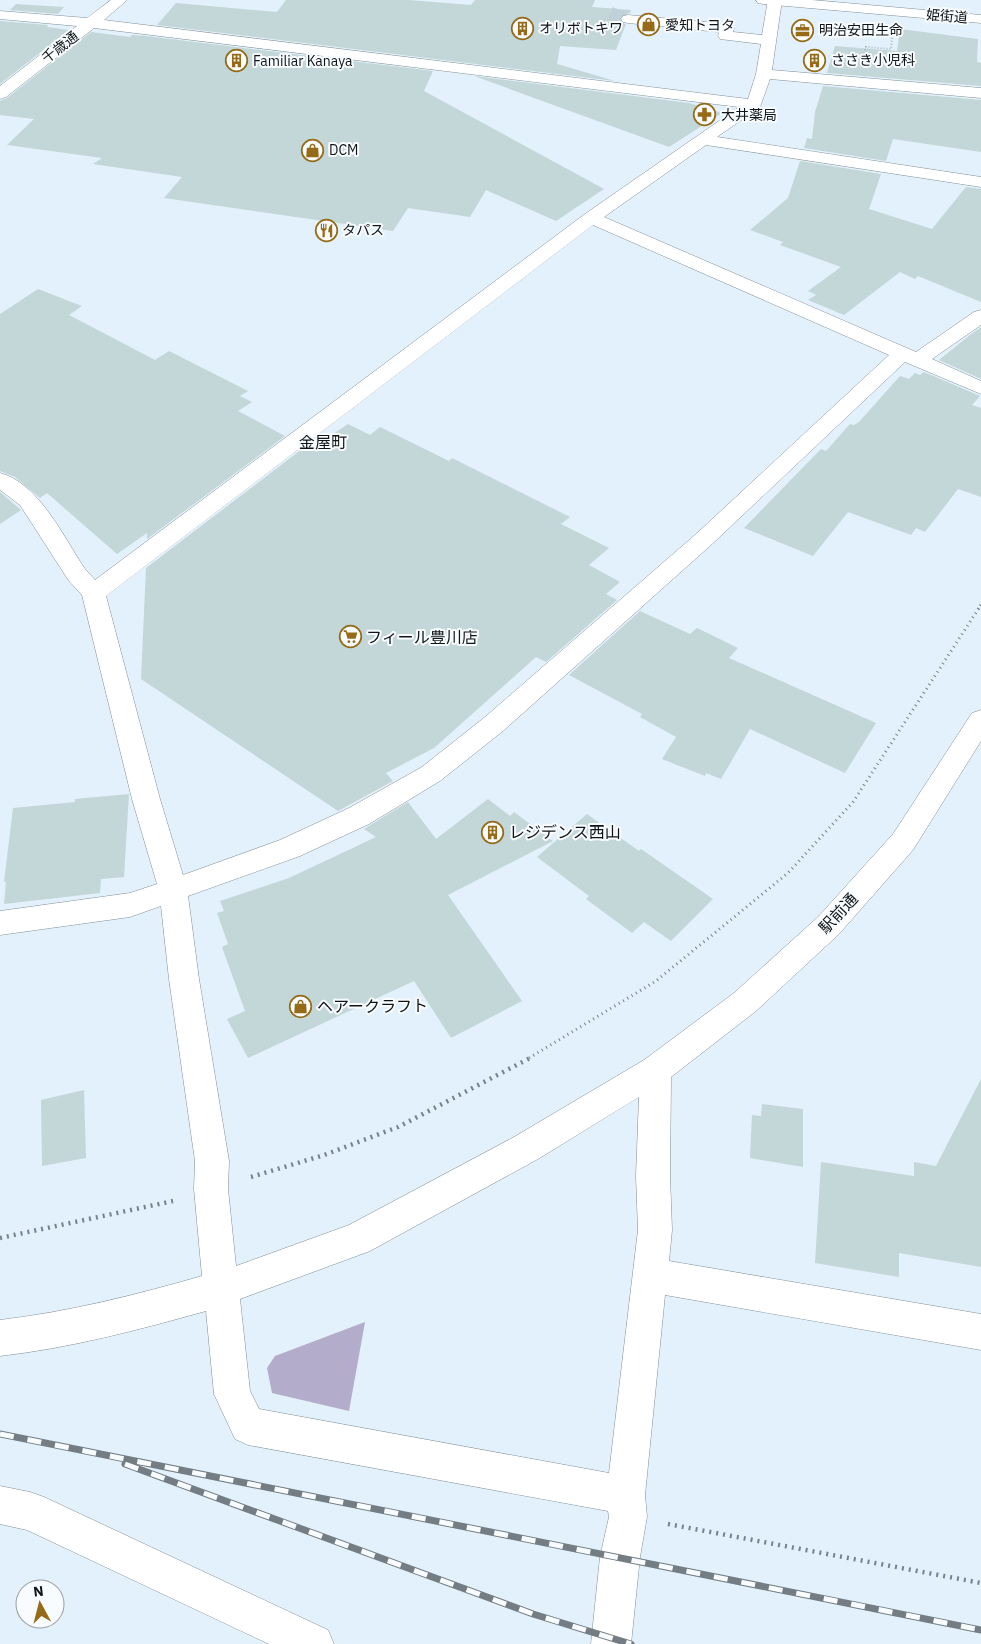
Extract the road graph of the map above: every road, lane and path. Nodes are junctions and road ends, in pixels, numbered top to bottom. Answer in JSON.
{"nodes":[{"id":1,"x":120,"y":0,"type":"edge"},
{"id":2,"x":771,"y":0,"type":"edge"},
{"id":3,"x":623,"y":11,"type":"tunnel mouth"},
{"id":4,"x":0,"y":15,"type":"edge"},
{"id":5,"x":981,"y":18,"type":"edge"},
{"id":6,"x":91,"y":23,"type":"junction"},
{"id":7,"x":893,"y":29,"type":"dead end"},
{"id":8,"x":769,"y":40,"type":"junction"},
{"id":9,"x":764,"y":74,"type":"junction"},
{"id":10,"x":861,"y":82,"type":"junction"},
{"id":11,"x":981,"y":93,"type":"edge"},
{"id":12,"x":0,"y":94,"type":"edge"},
{"id":13,"x":754,"y":104,"type":"junction"},
{"id":14,"x":702,"y":140,"type":"junction"},
{"id":15,"x":981,"y":182,"type":"edge"},
{"id":16,"x":591,"y":218,"type":"junction"},
{"id":17,"x":981,"y":316,"type":"edge"},
{"id":18,"x":910,"y":358,"type":"junction"},
{"id":19,"x":981,"y":388,"type":"edge"},
{"id":20,"x":0,"y":480,"type":"edge"},
{"id":21,"x":93,"y":592,"type":"junction"},
{"id":22,"x":981,"y":604,"type":"edge"},
{"id":23,"x":981,"y":720,"type":"edge"},
{"id":24,"x":173,"y":890,"type":"junction"},
{"id":25,"x":0,"y":923,"type":"edge"},
{"id":26,"x":655,"y":1070,"type":"junction"},
{"id":27,"x":211,"y":1189,"type":"junction"},
{"id":28,"x":0,"y":1238,"type":"edge"},
{"id":29,"x":650,"y":1275,"type":"junction"},
{"id":30,"x":220,"y":1289,"type":"junction"},
{"id":31,"x":981,"y":1332,"type":"edge"},
{"id":32,"x":0,"y":1338,"type":"edge"},
{"id":33,"x":0,"y":1505,"type":"edge"},
{"id":34,"x":627,"y":1506,"type":"junction"},
{"id":35,"x":981,"y":1583,"type":"edge"},
{"id":36,"x":314,"y":1644,"type":"edge"},
{"id":37,"x":611,"y":1644,"type":"edge"}],
"edges":[{"from":1,"to":6,"type":"street","name":"千歳通"},
{"from":2,"to":5,"type":"street","name":"姫街道"},
{"from":2,"to":8,"type":"street"},
{"from":3,"to":8,"type":"street"},
{"from":4,"to":6,"type":"street"},
{"from":6,"to":12,"type":"street","name":"千歳通"},
{"from":6,"to":13,"type":"street"},
{"from":7,"to":10,"type":"path"},
{"from":8,"to":9,"type":"street"},
{"from":9,"to":10,"type":"street"},
{"from":9,"to":13,"type":"street"},
{"from":10,"to":11,"type":"street"},
{"from":13,"to":14,"type":"street"},
{"from":14,"to":15,"type":"street"},
{"from":14,"to":16,"type":"street"},
{"from":16,"to":18,"type":"street"},
{"from":16,"to":21,"type":"street"},
{"from":17,"to":18,"type":"street"},
{"from":18,"to":19,"type":"street"},
{"from":18,"to":24,"type":"street"},
{"from":20,"to":21,"type":"street"},
{"from":21,"to":24,"type":"street"},
{"from":22,"to":27,"type":"path"},
{"from":23,"to":26,"type":"street","name":"駅前通"},
{"from":24,"to":25,"type":"street"},
{"from":24,"to":27,"type":"street"},
{"from":26,"to":29,"type":"street"},
{"from":26,"to":30,"type":"street","name":"駅前通"},
{"from":27,"to":28,"type":"path"},
{"from":27,"to":30,"type":"street"},
{"from":29,"to":31,"type":"street"},
{"from":29,"to":34,"type":"street"},
{"from":30,"to":32,"type":"street","name":"駅前通"},
{"from":30,"to":34,"type":"street"},
{"from":33,"to":36,"type":"street"},
{"from":34,"to":35,"type":"path"},
{"from":34,"to":37,"type":"street"}]}
